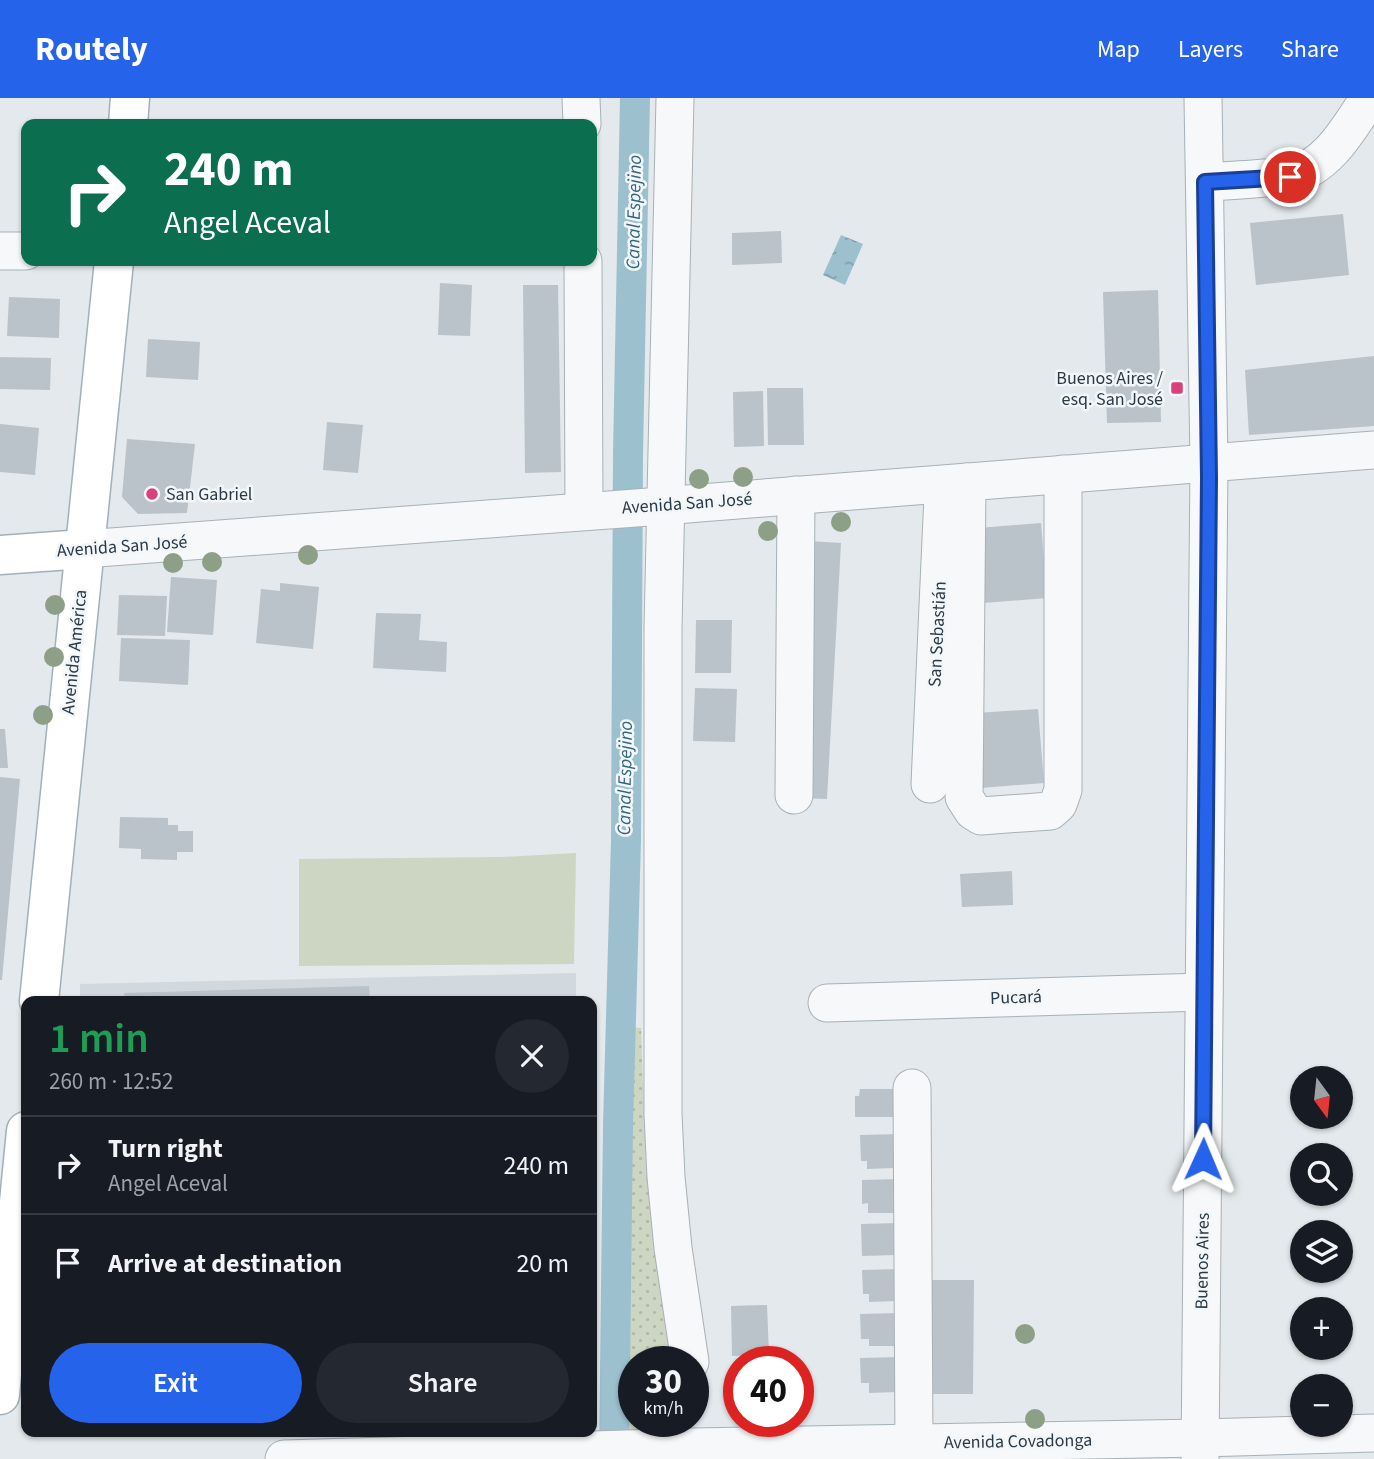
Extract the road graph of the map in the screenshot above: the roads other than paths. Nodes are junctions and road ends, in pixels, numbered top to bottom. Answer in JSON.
{"nodes":[{"id":1,"x":131,"y":98,"type":"edge"},
{"id":2,"x":581,"y":98,"type":"edge"},
{"id":3,"x":676,"y":98,"type":"edge"},
{"id":4,"x":1203,"y":98,"type":"edge"},
{"id":5,"x":1369,"y":98,"type":"edge"},
{"id":6,"x":129,"y":119,"type":"edge"},
{"id":7,"x":582,"y":119,"type":"edge"},
{"id":8,"x":1205,"y":182,"type":"junction"},
{"id":9,"x":0,"y":251,"type":"edge"},
{"id":10,"x":21,"y":251,"type":"edge"},
{"id":11,"x":113,"y":266,"type":"edge"},
{"id":12,"x":583,"y":266,"type":"edge"},
{"id":13,"x":1374,"y":450,"type":"edge"},
{"id":14,"x":1209,"y":463,"type":"junction"},
{"id":15,"x":1063,"y":474,"type":"junction"},
{"id":16,"x":955,"y":483,"type":"junction"},
{"id":17,"x":796,"y":495,"type":"junction"},
{"id":18,"x":657,"y":506,"type":"junction"},
{"id":19,"x":588,"y":511,"type":"junction"},
{"id":20,"x":84,"y":549,"type":"junction"},
{"id":21,"x":0,"y":555,"type":"edge"},
{"id":22,"x":930,"y":784,"type":"dead end"},
{"id":23,"x":793,"y":795,"type":"dead end"},
{"id":24,"x":1205,"y":992,"type":"junction"},
{"id":25,"x":39,"y":996,"type":"edge"},
{"id":26,"x":827,"y":1003,"type":"dead end"},
{"id":27,"x":912,"y":1088,"type":"dead end"},
{"id":28,"x":21,"y":1182,"type":"edge"},
{"id":29,"x":688,"y":1346,"type":"edge"},
{"id":30,"x":0,"y":1395,"type":"edge"},
{"id":31,"x":1374,"y":1433,"type":"edge"},
{"id":32,"x":307,"y":1437,"type":"edge"},
{"id":33,"x":694,"y":1440,"type":"edge"},
{"id":34,"x":431,"y":1443,"type":"edge"},
{"id":35,"x":907,"y":1448,"type":"edge"},
{"id":36,"x":1201,"y":1449,"type":"edge"},
{"id":37,"x":309,"y":1458,"type":"edge"},
{"id":38,"x":284,"y":1459,"type":"edge"}],
"edges":[{"from":1,"to":6,"type":"main road"},
{"from":2,"to":7,"type":"street"},
{"from":3,"to":18,"type":"street"},
{"from":4,"to":8,"type":"street","name":"Buenos Aires"},
{"from":5,"to":8,"type":"street"},
{"from":8,"to":14,"type":"street","name":"Buenos Aires"},
{"from":9,"to":10,"type":"street"},
{"from":11,"to":20,"type":"main road","name":"Avenida América"},
{"from":12,"to":19,"type":"street"},
{"from":13,"to":14,"type":"street","name":"Avenida San José"},
{"from":14,"to":15,"type":"street","name":"Avenida San José"},
{"from":14,"to":24,"type":"street","name":"Buenos Aires"},
{"from":15,"to":16,"type":"street","name":"Avenida San José"},
{"from":15,"to":16,"type":"street"},
{"from":16,"to":17,"type":"street","name":"Avenida San José"},
{"from":16,"to":22,"type":"street","name":"San Sebastián"},
{"from":17,"to":18,"type":"street","name":"Avenida San José"},
{"from":17,"to":23,"type":"street"},
{"from":18,"to":19,"type":"street","name":"Avenida San José"},
{"from":18,"to":29,"type":"street"},
{"from":19,"to":20,"type":"street","name":"Avenida San José"},
{"from":20,"to":21,"type":"main road","name":"Avenida San José"},
{"from":20,"to":25,"type":"main road","name":"Avenida América"},
{"from":24,"to":26,"type":"street","name":"Pucará"},
{"from":24,"to":36,"type":"street","name":"Buenos Aires"},
{"from":27,"to":35,"type":"street"},
{"from":28,"to":30,"type":"main road"},
{"from":31,"to":36,"type":"street","name":"Avenida Covadonga"},
{"from":32,"to":37,"type":"street"},
{"from":33,"to":34,"type":"street","name":"Avenida Covadonga"},
{"from":33,"to":35,"type":"street","name":"Avenida Covadonga"},
{"from":34,"to":37,"type":"street","name":"Avenida Covadonga"},
{"from":35,"to":36,"type":"street","name":"Avenida Covadonga"},
{"from":37,"to":38,"type":"street","name":"Avenida Covadonga"}]}
